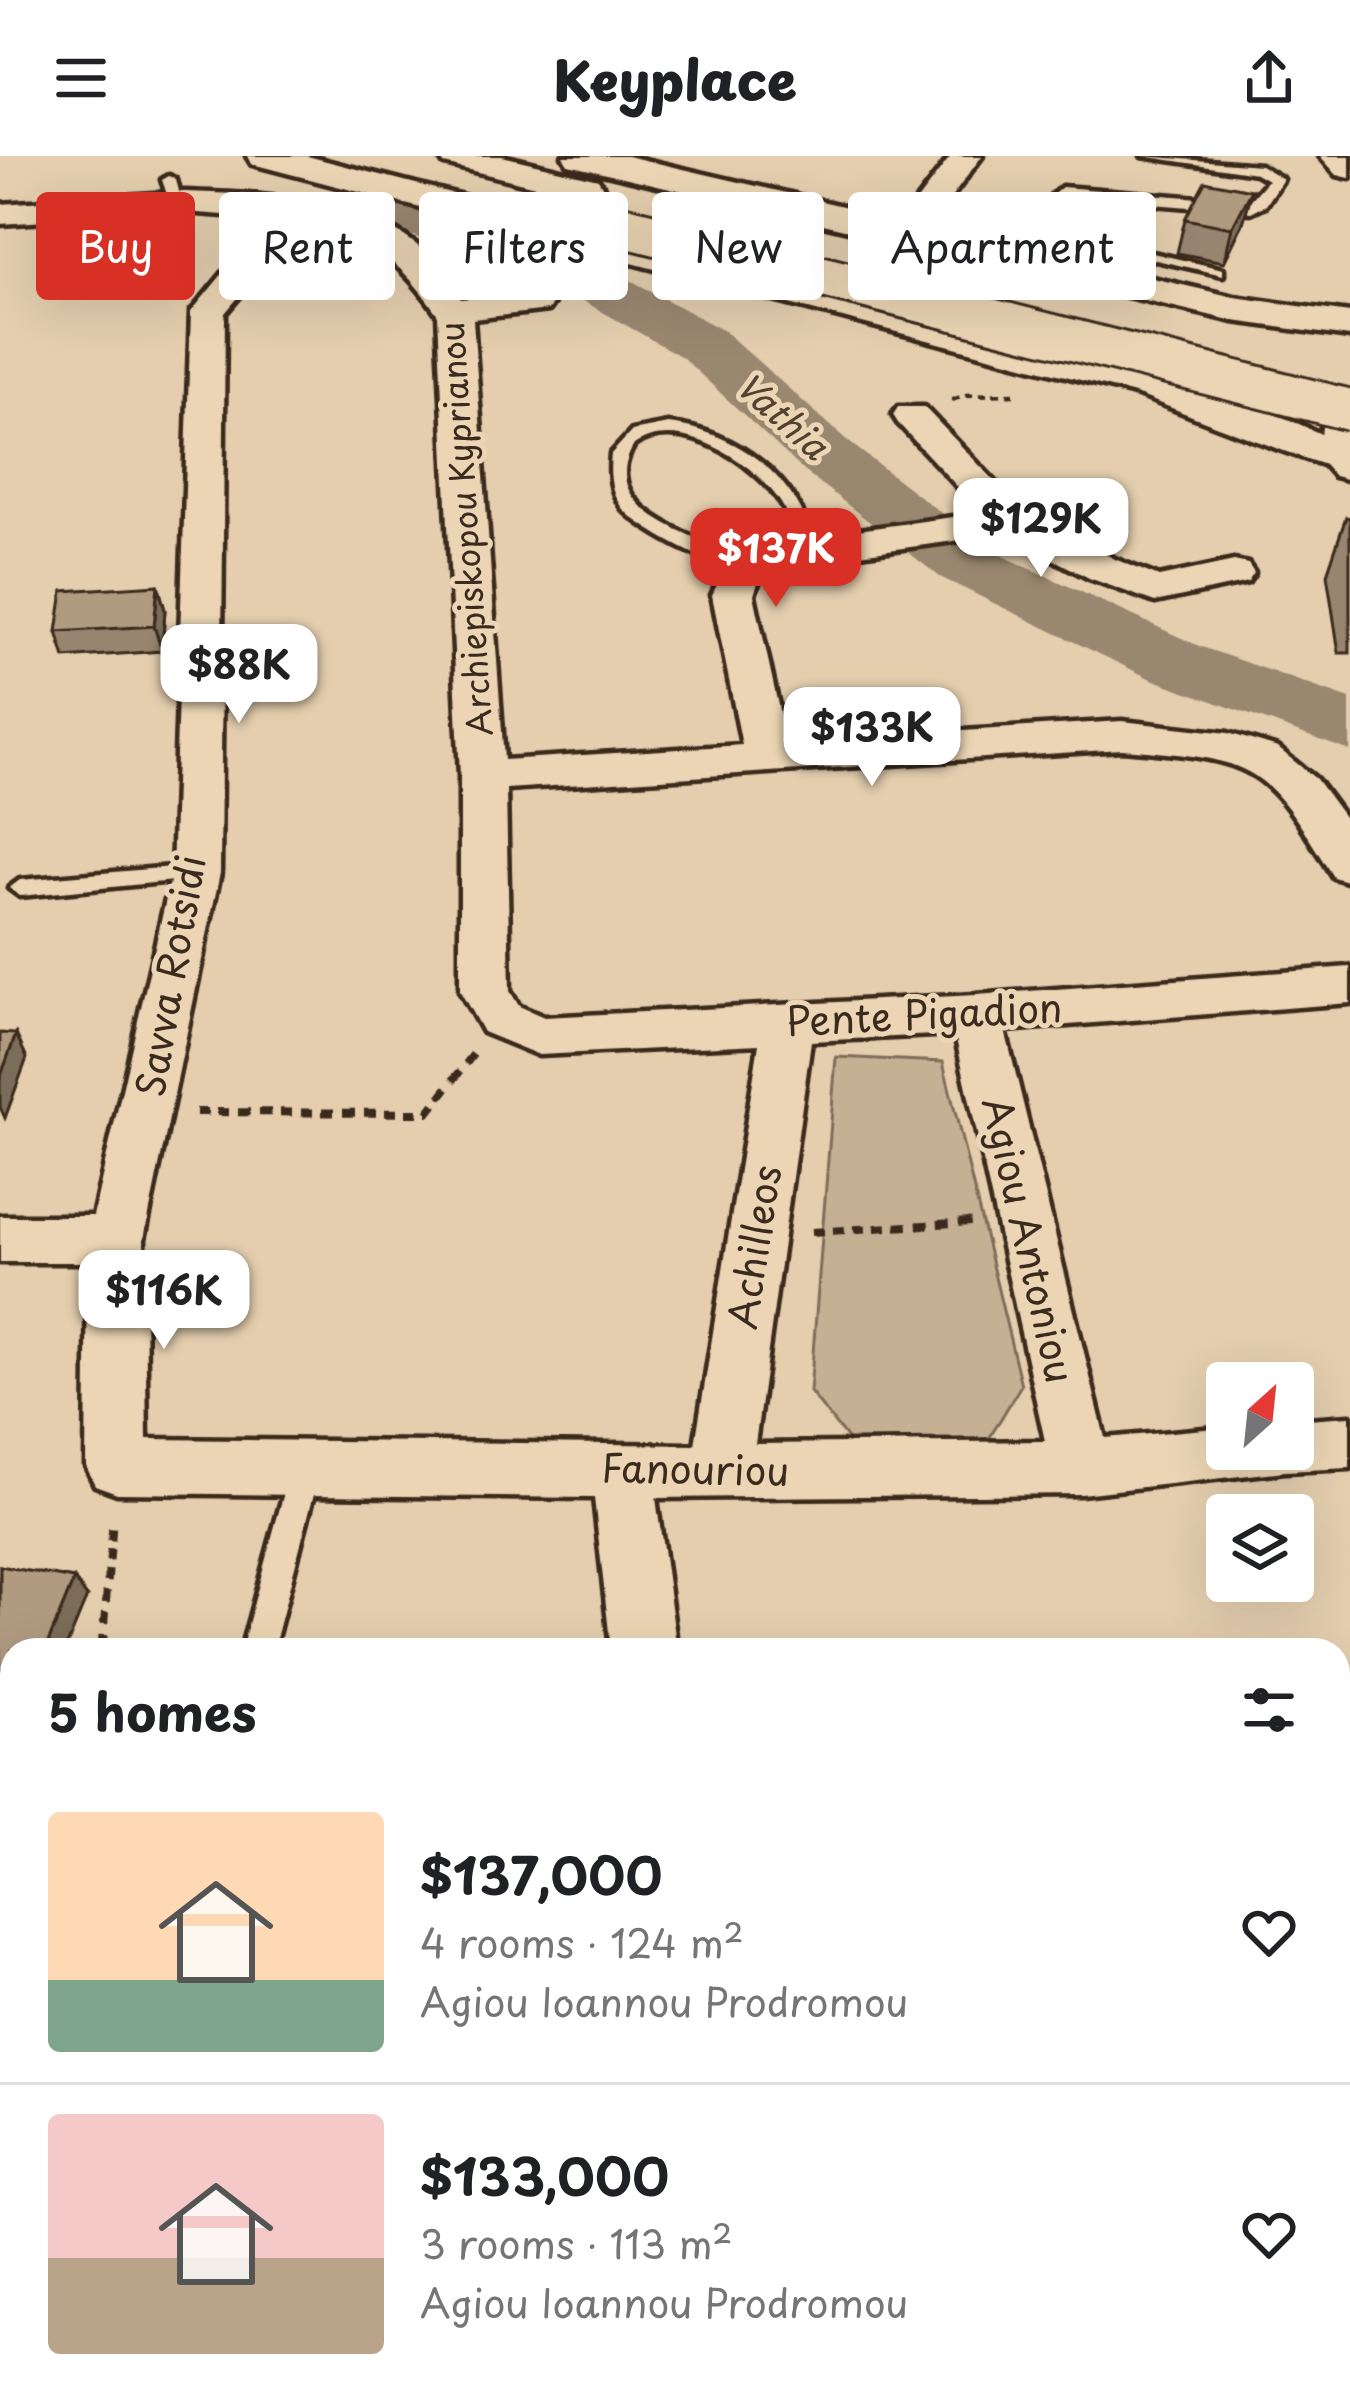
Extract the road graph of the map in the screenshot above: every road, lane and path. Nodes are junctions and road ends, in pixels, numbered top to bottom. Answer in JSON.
{"nodes":[{"id":1,"x":265,"y":156,"type":"edge"},
{"id":2,"x":342,"y":156,"type":"edge"},
{"id":3,"x":457,"y":156,"type":"edge"},
{"id":4,"x":967,"y":156,"type":"edge"},
{"id":5,"x":1149,"y":156,"type":"edge"},
{"id":6,"x":1338,"y":156,"type":"edge"},
{"id":7,"x":1350,"y":166,"type":"edge"},
{"id":8,"x":574,"y":184,"type":"edge"},
{"id":9,"x":939,"y":192,"type":"edge"},
{"id":10,"x":219,"y":198,"type":"edge"},
{"id":11,"x":0,"y":214,"type":"edge"},
{"id":12,"x":395,"y":246,"type":"edge"},
{"id":13,"x":1217,"y":272,"type":"dead end"},
{"id":14,"x":219,"y":299,"type":"edge"},
{"id":15,"x":536,"y":303,"type":"dead end"},
{"id":16,"x":453,"y":310,"type":"junction"},
{"id":17,"x":1350,"y":325,"type":"edge"},
{"id":18,"x":1350,"y":373,"type":"edge"},
{"id":19,"x":1350,"y":407,"type":"edge"},
{"id":20,"x":911,"y":415,"type":"dead end"},
{"id":21,"x":1345,"y":463,"type":"edge"},
{"id":22,"x":1011,"y":521,"type":"junction"},
{"id":23,"x":805,"y":549,"type":"junction"},
{"id":24,"x":744,"y":567,"type":"junction"},
{"id":25,"x":1234,"y":573,"type":"dead end"},
{"id":26,"x":766,"y":754,"type":"junction"},
{"id":27,"x":483,"y":776,"type":"junction"},
{"id":28,"x":1350,"y":866,"type":"edge"},
{"id":29,"x":196,"y":873,"type":"junction"},
{"id":30,"x":20,"y":888,"type":"dead end"},
{"id":31,"x":1350,"y":985,"type":"edge"},
{"id":32,"x":976,"y":1014,"type":"junction"},
{"id":33,"x":500,"y":1019,"type":"junction"},
{"id":34,"x":788,"y":1022,"type":"junction"},
{"id":35,"x":147,"y":1112,"type":"junction"},
{"id":36,"x":1024,"y":1219,"type":"junction"},
{"id":37,"x":757,"y":1235,"type":"junction"},
{"id":38,"x":0,"y":1239,"type":"edge"},
{"id":39,"x":116,"y":1239,"type":"junction"},
{"id":40,"x":1350,"y":1442,"type":"edge"},
{"id":41,"x":1314,"y":1445,"type":"edge"},
{"id":42,"x":1206,"y":1455,"type":"edge"},
{"id":43,"x":117,"y":1466,"type":"junction"},
{"id":44,"x":1081,"y":1466,"type":"junction"},
{"id":45,"x":306,"y":1467,"type":"junction"},
{"id":46,"x":621,"y":1468,"type":"junction"},
{"id":47,"x":721,"y":1472,"type":"junction"},
{"id":48,"x":103,"y":1638,"type":"edge"},
{"id":49,"x":259,"y":1638,"type":"edge"},
{"id":50,"x":642,"y":1638,"type":"edge"}],
"edges":[{"from":1,"to":21,"type":"main road"},
{"from":2,"to":8,"type":"main road"},
{"from":3,"to":8,"type":"main road"},
{"from":4,"to":9,"type":"street"},
{"from":5,"to":13,"type":"lane"},
{"from":6,"to":7,"type":"main road"},
{"from":8,"to":17,"type":"main road"},
{"from":8,"to":18,"type":"main road"},
{"from":8,"to":19,"type":"main road","bridge":true},
{"from":10,"to":11,"type":"street","name":"Archiepiskopou Kyprianou"},
{"from":12,"to":16,"type":"street","name":"Archiepiskopou Kyprianou"},
{"from":14,"to":29,"type":"street","name":"Savva Rotsidi"},
{"from":15,"to":16,"type":"street"},
{"from":16,"to":27,"type":"street","name":"Archiepiskopou Kyprianou"},
{"from":19,"to":21,"type":"main road"},
{"from":20,"to":22,"type":"street"},
{"from":22,"to":23,"type":"street"},
{"from":22,"to":25,"type":"street"},
{"from":23,"to":24,"type":"street"},
{"from":23,"to":24,"type":"lane"},
{"from":24,"to":26,"type":"street"},
{"from":26,"to":27,"type":"street"},
{"from":26,"to":28,"type":"street"},
{"from":27,"to":33,"type":"street","name":"Archiepiskopou Kyprianou"},
{"from":29,"to":30,"type":"lane"},
{"from":29,"to":35,"type":"street","name":"Savva Rotsidi"},
{"from":31,"to":32,"type":"street","name":"Pente Pigadion"},
{"from":32,"to":34,"type":"street","name":"Pente Pigadion"},
{"from":32,"to":36,"type":"street","name":"Agiou Antoniou"},
{"from":33,"to":34,"type":"street","name":"Pente Pigadion"},
{"from":33,"to":35,"type":"path"},
{"from":34,"to":37,"type":"street","name":"Achilleos"},
{"from":35,"to":39,"type":"street","name":"Savva Rotsidi"},
{"from":36,"to":37,"type":"path"},
{"from":36,"to":44,"type":"street","name":"Agiou Antoniou"},
{"from":37,"to":47,"type":"street","name":"Achilleos"},
{"from":38,"to":39,"type":"street"},
{"from":39,"to":43,"type":"street","name":"Savva Rotsidi"},
{"from":40,"to":41,"type":"street"},
{"from":42,"to":44,"type":"street","name":"Fanouriou"},
{"from":43,"to":45,"type":"street","name":"Fanouriou"},
{"from":43,"to":48,"type":"path"},
{"from":44,"to":47,"type":"street","name":"Fanouriou"},
{"from":45,"to":46,"type":"street","name":"Fanouriou"},
{"from":45,"to":49,"type":"lane"},
{"from":46,"to":47,"type":"street","name":"Fanouriou"},
{"from":46,"to":50,"type":"street"}]}
